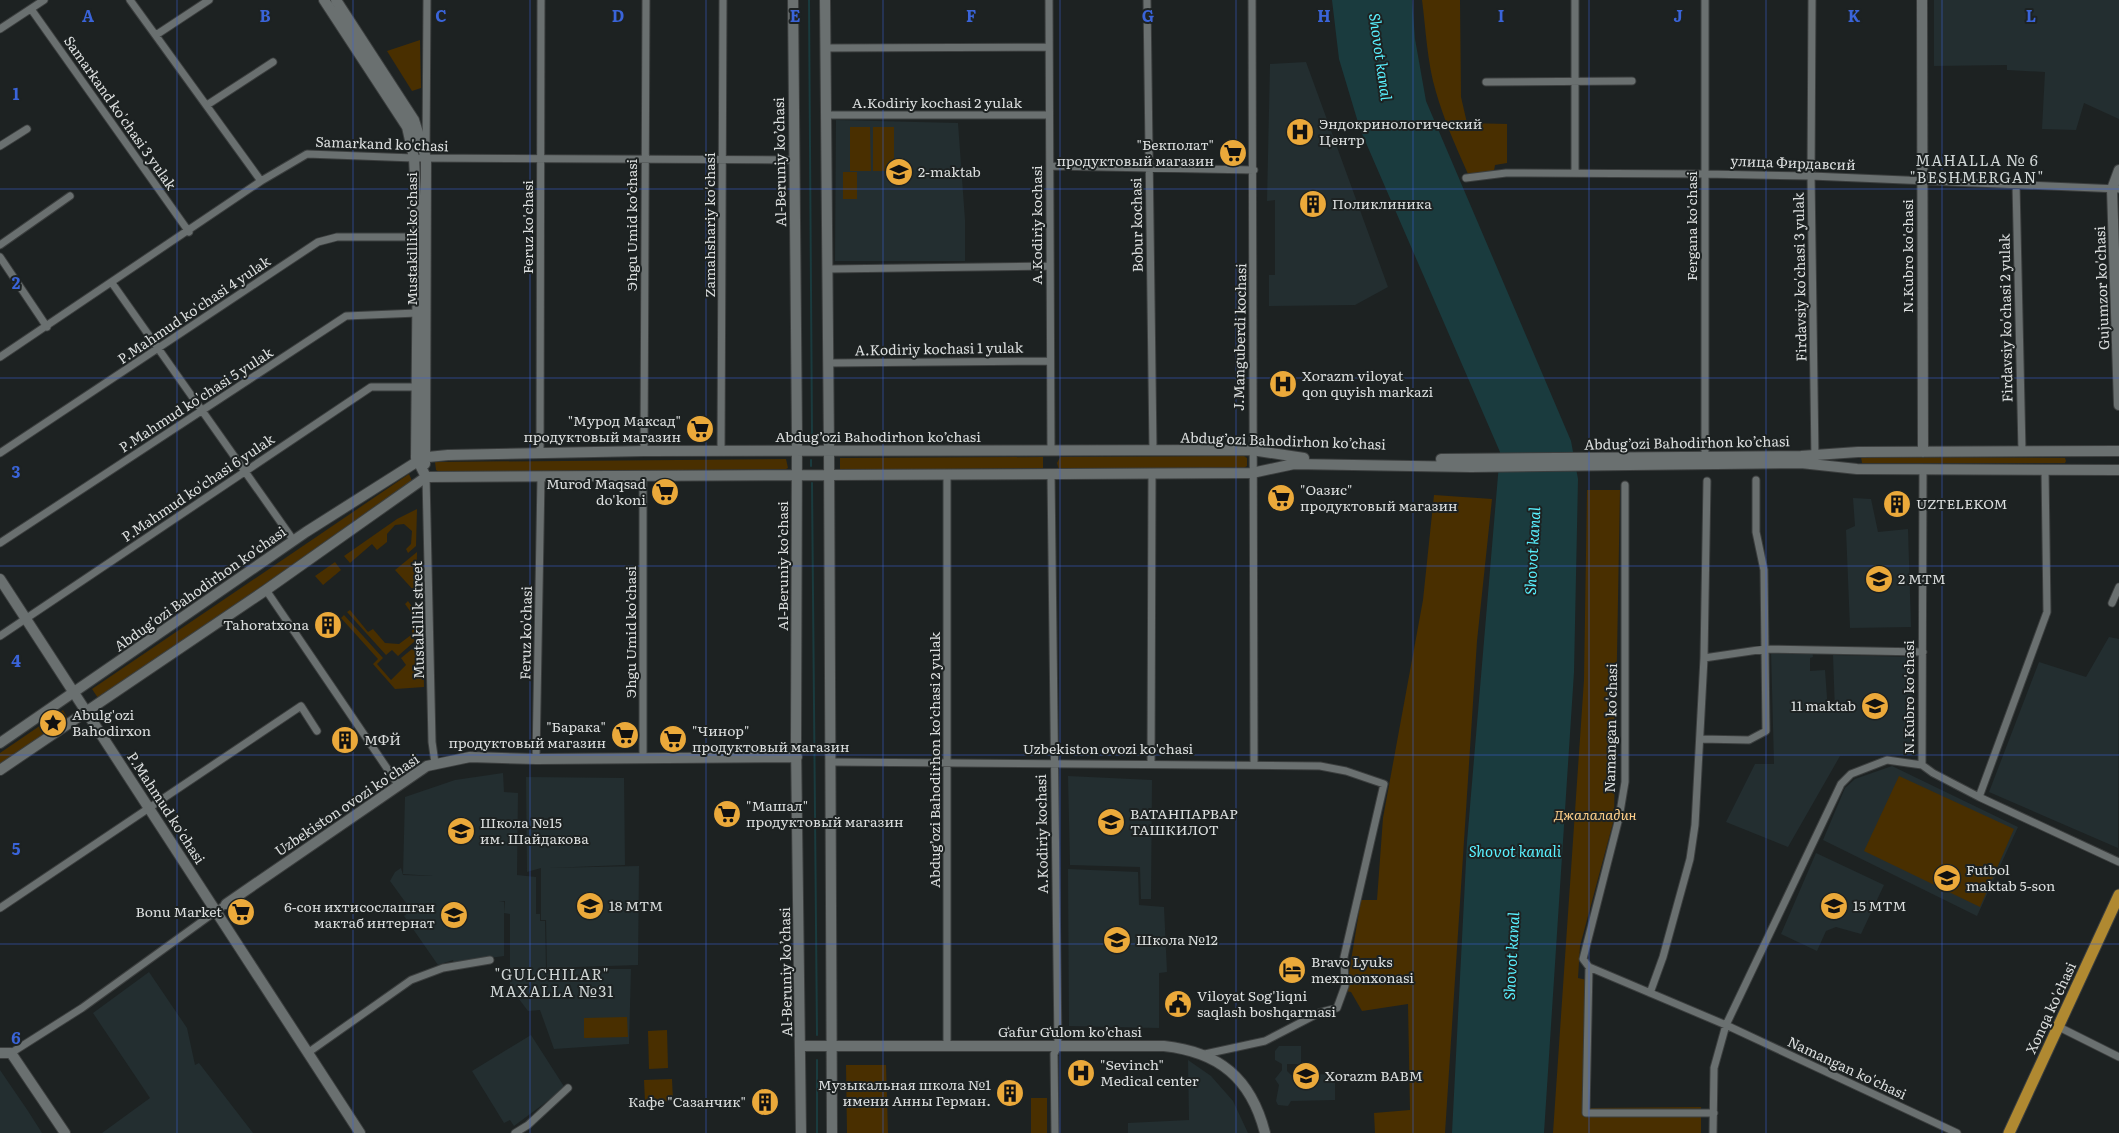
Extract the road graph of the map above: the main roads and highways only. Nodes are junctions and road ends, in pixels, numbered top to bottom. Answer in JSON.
{"nodes":[{"id":1,"x":324,"y":0,"type":"edge"},
{"id":2,"x":336,"y":0,"type":"edge"},
{"id":3,"x":793,"y":0,"type":"edge"},
{"id":4,"x":825,"y":0,"type":"edge"},
{"id":5,"x":1922,"y":0,"type":"edge"},
{"id":6,"x":2119,"y":170,"type":"edge"},
{"id":7,"x":2116,"y":189,"type":"edge"},
{"id":8,"x":2118,"y":308,"type":"edge"},
{"id":9,"x":2119,"y":405,"type":"edge"},
{"id":10,"x":829,"y":450,"type":"junction"},
{"id":11,"x":796,"y":451,"type":"junction"},
{"id":12,"x":2070,"y":451,"type":"junction"},
{"id":13,"x":2119,"y":451,"type":"edge"},
{"id":14,"x":1923,"y":452,"type":"junction"},
{"id":15,"x":421,"y":460,"type":"junction"},
{"id":16,"x":1815,"y":460,"type":"junction"},
{"id":17,"x":1471,"y":463,"type":"junction"},
{"id":18,"x":2071,"y":468,"type":"junction"},
{"id":19,"x":2119,"y":470,"type":"edge"},
{"id":20,"x":796,"y":476,"type":"junction"},
{"id":21,"x":829,"y":476,"type":"junction"},
{"id":22,"x":426,"y":477,"type":"junction"},
{"id":23,"x":0,"y":579,"type":"edge"},
{"id":24,"x":74,"y":693,"type":"junction"},
{"id":25,"x":87,"y":712,"type":"junction"},
{"id":26,"x":0,"y":743,"type":"edge"},
{"id":27,"x":797,"y":757,"type":"junction"},
{"id":28,"x":0,"y":770,"type":"edge"},
{"id":29,"x":2119,"y":894,"type":"edge"},
{"id":30,"x":226,"y":904,"type":"road end"},
{"id":31,"x":801,"y":1046,"type":"junction"},
{"id":32,"x":831,"y":1047,"type":"junction"},
{"id":33,"x":0,"y":1054,"type":"edge"},
{"id":34,"x":65,"y":1133,"type":"edge"},
{"id":35,"x":360,"y":1133,"type":"edge"},
{"id":36,"x":801,"y":1133,"type":"edge"},
{"id":37,"x":832,"y":1133,"type":"edge"},
{"id":38,"x":1265,"y":1133,"type":"edge"},
{"id":39,"x":2009,"y":1133,"type":"edge"}],
"edges":[{"from":1,"to":15,"type":"main road","name":"Mustakillik ko'chasi"},
{"from":2,"to":15,"type":"main road","name":"Mustakillik ko'chasi"},
{"from":3,"to":11,"type":"main road","name":"Al-Beruniy ko’chasi"},
{"from":4,"to":10,"type":"main road"},
{"from":5,"to":14,"type":"main road","name":"N.Kubro ko'chasi"},
{"from":6,"to":7,"type":"main road","name":"Gujumzor ko'chasi"},
{"from":7,"to":8,"type":"main road","name":"Gujumzor ko'chasi"},
{"from":8,"to":9,"type":"main road","name":"Gujumzor ko'chasi"},
{"from":10,"to":11,"type":"main road","name":"Abdug’ozi Bahodirhon ko’chasi"},
{"from":10,"to":17,"type":"main road","name":"Abdug’ozi Bahodirhon ko’chasi"},
{"from":10,"to":21,"type":"main road"},
{"from":11,"to":15,"type":"main road","name":"Abdug’ozi Bahodirhon ko’chasi"},
{"from":11,"to":20,"type":"main road","name":"Al-Beruniy ko’chasi"},
{"from":12,"to":13,"type":"main road","name":"Abdug’ozi Bahodirhon ko’chasi"},
{"from":12,"to":14,"type":"main road","name":"Abdug’ozi Bahodirhon ko’chasi"},
{"from":12,"to":18,"type":"main road"},
{"from":14,"to":16,"type":"main road","name":"Abdug’ozi Bahodirhon ko’chasi"},
{"from":15,"to":22,"type":"main road"},
{"from":15,"to":24,"type":"main road","name":"Abdug’ozi Bahodirhon ko’chasi"},
{"from":16,"to":17,"type":"main road","name":"Abdug’ozi Bahodirhon ko’chasi"},
{"from":16,"to":18,"type":"main road","name":"Abdug’ozi Bahodirhon ko’chasi"},
{"from":17,"to":21,"type":"main road","name":"Abdug’ozi Bahodirhon ko’chasi"},
{"from":18,"to":19,"type":"main road","name":"Abdug’ozi Bahodirhon ko’chasi"},
{"from":20,"to":21,"type":"main road","name":"Abdug’ozi Bahodirhon ko’chasi"},
{"from":20,"to":22,"type":"main road","name":"Abdug’ozi Bahodirhon ko’chasi"},
{"from":20,"to":27,"type":"main road","name":"Al-Beruniy ko’chasi"},
{"from":21,"to":32,"type":"main road"},
{"from":22,"to":25,"type":"main road"},
{"from":23,"to":24,"type":"main road","name":"P.Mahmud ko'chasi"},
{"from":24,"to":25,"type":"main road","name":"P.Mahmud ko'chasi"},
{"from":24,"to":26,"type":"main road","name":"Abdug’ozi Bahodirhon ko’chasi"},
{"from":25,"to":28,"type":"main road"},
{"from":25,"to":35,"type":"main road","name":"P.Mahmud ko'chasi"},
{"from":27,"to":30,"type":"main road","name":"Uzbekiston ovozi ko'chasi"},
{"from":27,"to":31,"type":"main road","name":"Al-Beruniy ko’chasi"},
{"from":29,"to":39,"type":"main road","name":"Xonqa ko'chasi"},
{"from":31,"to":32,"type":"main road","name":"Gʻafur Gʻulom ko’chasi"},
{"from":31,"to":36,"type":"main road","name":"Al-Beruniy ko’chasi"},
{"from":32,"to":37,"type":"main road"},
{"from":32,"to":38,"type":"main road","name":"Gʻafur Gʻulom ko’chasi"},
{"from":33,"to":34,"type":"main road","name":"Uzbekiston ovozi ko'chasi"}]}
